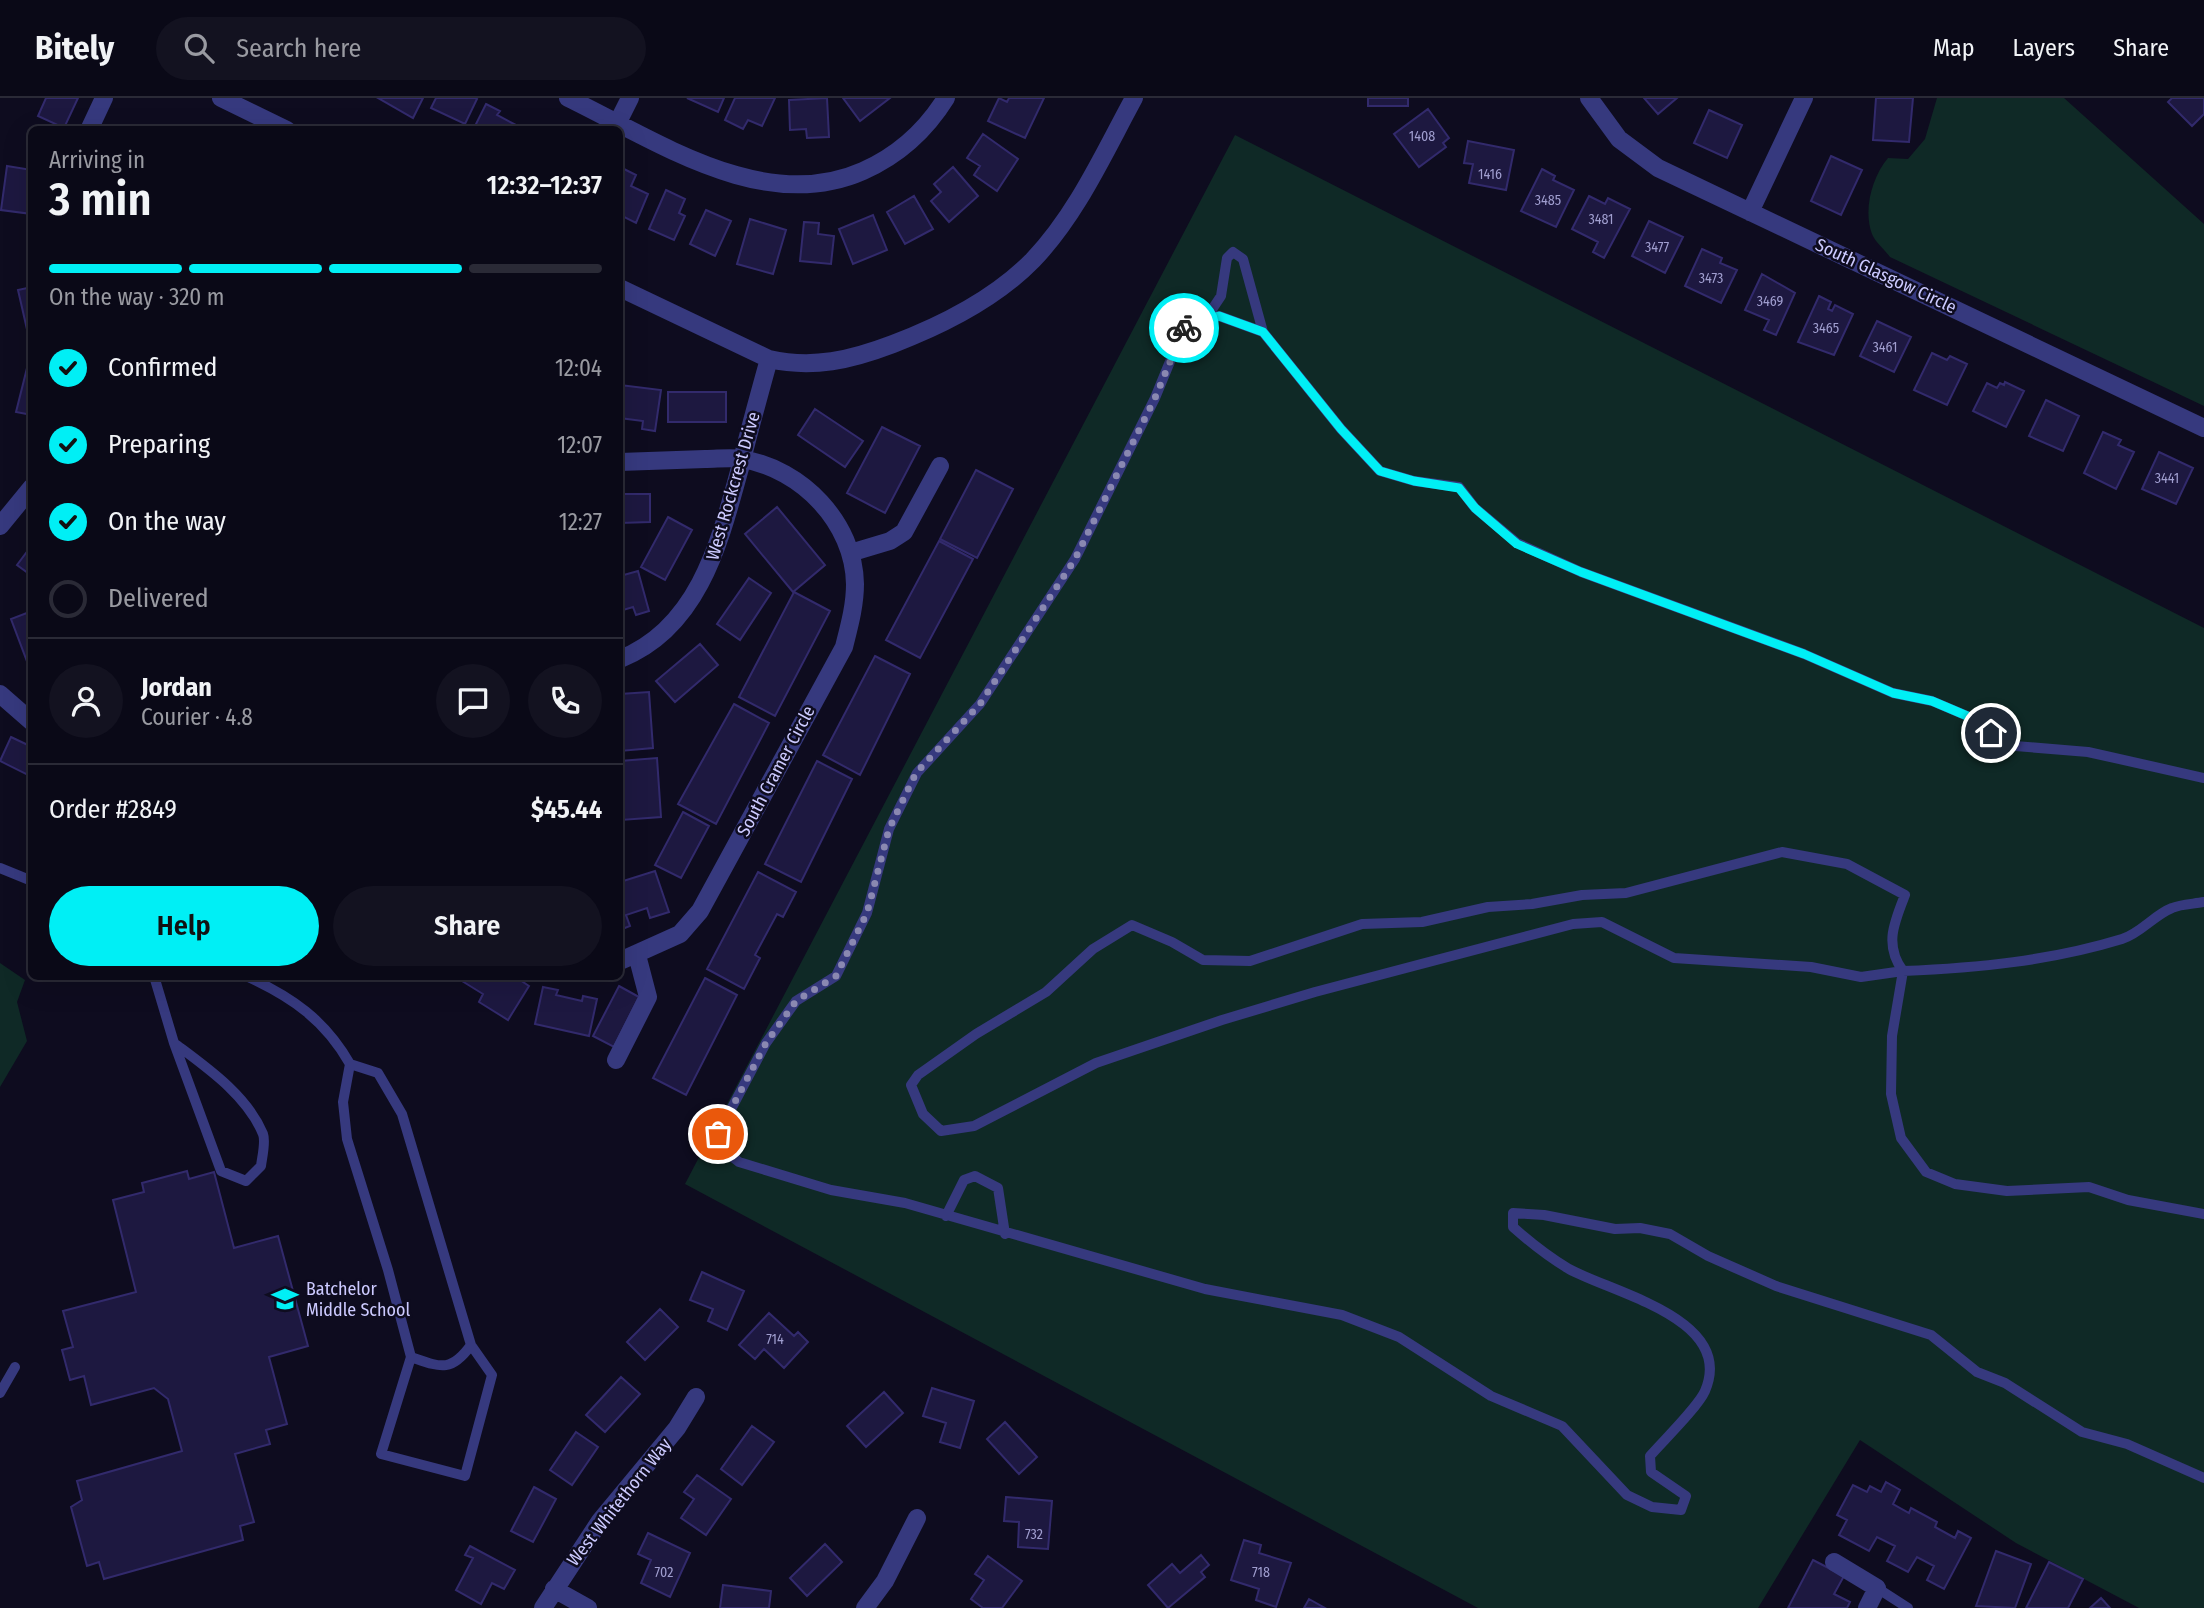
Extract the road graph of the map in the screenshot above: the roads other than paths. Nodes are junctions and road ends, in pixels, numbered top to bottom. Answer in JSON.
{"nodes":[{"id":1,"x":104,"y":98,"type":"edge"},
{"id":2,"x":222,"y":98,"type":"edge"},
{"id":3,"x":568,"y":98,"type":"edge"},
{"id":4,"x":630,"y":98,"type":"edge"},
{"id":5,"x":946,"y":98,"type":"edge"},
{"id":6,"x":1134,"y":98,"type":"edge"},
{"id":7,"x":1590,"y":98,"type":"edge"},
{"id":8,"x":1804,"y":98,"type":"edge"},
{"id":9,"x":618,"y":122,"type":"junction"},
{"id":10,"x":91,"y":126,"type":"edge"},
{"id":11,"x":279,"y":126,"type":"edge"},
{"id":12,"x":1750,"y":212,"type":"junction"},
{"id":13,"x":623,"y":289,"type":"edge"},
{"id":14,"x":1205,"y":320,"type":"junction"},
{"id":15,"x":1263,"y":332,"type":"junction"},
{"id":16,"x":769,"y":359,"type":"junction"},
{"id":17,"x":2204,"y":428,"type":"edge"},
{"id":18,"x":742,"y":458,"type":"junction"},
{"id":19,"x":623,"y":462,"type":"edge"},
{"id":20,"x":940,"y":466,"type":"dead end"},
{"id":21,"x":28,"y":492,"type":"edge"},
{"id":22,"x":0,"y":526,"type":"edge"},
{"id":23,"x":850,"y":553,"type":"junction"},
{"id":24,"x":623,"y":657,"type":"edge"},
{"id":25,"x":0,"y":694,"type":"edge"},
{"id":26,"x":28,"y":718,"type":"edge"},
{"id":27,"x":2204,"y":778,"type":"edge"},
{"id":28,"x":0,"y":868,"type":"edge"},
{"id":29,"x":28,"y":879,"type":"edge"},
{"id":30,"x":2204,"y":902,"type":"edge"},
{"id":31,"x":637,"y":955,"type":"junction"},
{"id":32,"x":623,"y":960,"type":"edge"},
{"id":33,"x":1903,"y":971,"type":"junction"},
{"id":34,"x":155,"y":980,"type":"edge"},
{"id":35,"x":254,"y":980,"type":"edge"},
{"id":36,"x":174,"y":1043,"type":"junction"},
{"id":37,"x":616,"y":1060,"type":"dead end"},
{"id":38,"x":350,"y":1065,"type":"junction"},
{"id":39,"x":2204,"y":1214,"type":"edge"},
{"id":40,"x":946,"y":1216,"type":"junction"},
{"id":41,"x":1005,"y":1234,"type":"junction"},
{"id":42,"x":471,"y":1345,"type":"junction"},
{"id":43,"x":411,"y":1357,"type":"junction"},
{"id":44,"x":15,"y":1367,"type":"dead end"},
{"id":45,"x":0,"y":1393,"type":"edge"},
{"id":46,"x":696,"y":1396,"type":"dead end"},
{"id":47,"x":2204,"y":1478,"type":"edge"},
{"id":48,"x":917,"y":1518,"type":"dead end"},
{"id":49,"x":1834,"y":1562,"type":"dead end"},
{"id":50,"x":1877,"y":1588,"type":"junction"},
{"id":51,"x":554,"y":1589,"type":"junction"},
{"id":52,"x":543,"y":1608,"type":"edge"},
{"id":53,"x":589,"y":1608,"type":"edge"},
{"id":54,"x":864,"y":1608,"type":"edge"},
{"id":55,"x":1867,"y":1608,"type":"edge"},
{"id":56,"x":1908,"y":1608,"type":"edge"}],
"edges":[{"from":1,"to":10,"type":"street"},
{"from":2,"to":11,"type":"street"},
{"from":3,"to":9,"type":"street"},
{"from":4,"to":9,"type":"street"},
{"from":5,"to":9,"type":"street"},
{"from":6,"to":16,"type":"street"},
{"from":7,"to":12,"type":"street","name":"South Glasgow Circle"},
{"from":8,"to":12,"type":"street"},
{"from":12,"to":17,"type":"street","name":"South Glasgow Circle"},
{"from":13,"to":16,"type":"street"},
{"from":14,"to":15,"type":"lane"},
{"from":14,"to":15,"type":"lane"},
{"from":14,"to":40,"type":"lane"},
{"from":15,"to":27,"type":"lane"},
{"from":16,"to":18,"type":"street","name":"West Rockcrest Drive"},
{"from":18,"to":19,"type":"street","name":"South Cramer Circle"},
{"from":18,"to":23,"type":"street","name":"South Cramer Circle"},
{"from":18,"to":24,"type":"street","name":"West Rockcrest Drive"},
{"from":20,"to":23,"type":"street"},
{"from":21,"to":22,"type":"street"},
{"from":23,"to":31,"type":"street","name":"South Cramer Circle"},
{"from":25,"to":26,"type":"street"},
{"from":28,"to":29,"type":"lane"},
{"from":30,"to":33,"type":"lane"},
{"from":31,"to":32,"type":"street","name":"South Cramer Circle"},
{"from":31,"to":37,"type":"street"},
{"from":33,"to":33,"type":"lane"},
{"from":33,"to":39,"type":"lane"},
{"from":34,"to":36,"type":"lane"},
{"from":35,"to":38,"type":"lane"},
{"from":36,"to":36,"type":"lane"},
{"from":38,"to":42,"type":"lane"},
{"from":38,"to":43,"type":"lane"},
{"from":40,"to":41,"type":"lane"},
{"from":40,"to":41,"type":"lane"},
{"from":41,"to":47,"type":"lane"},
{"from":42,"to":43,"type":"lane"},
{"from":42,"to":43,"type":"lane"},
{"from":44,"to":45,"type":"lane"},
{"from":46,"to":51,"type":"street","name":"West Whitethorn Way"},
{"from":48,"to":54,"type":"street"},
{"from":49,"to":50,"type":"street"},
{"from":50,"to":55,"type":"street"},
{"from":50,"to":56,"type":"lane"},
{"from":51,"to":52,"type":"street","name":"West Whitethorn Way"},
{"from":51,"to":53,"type":"street"}]}
